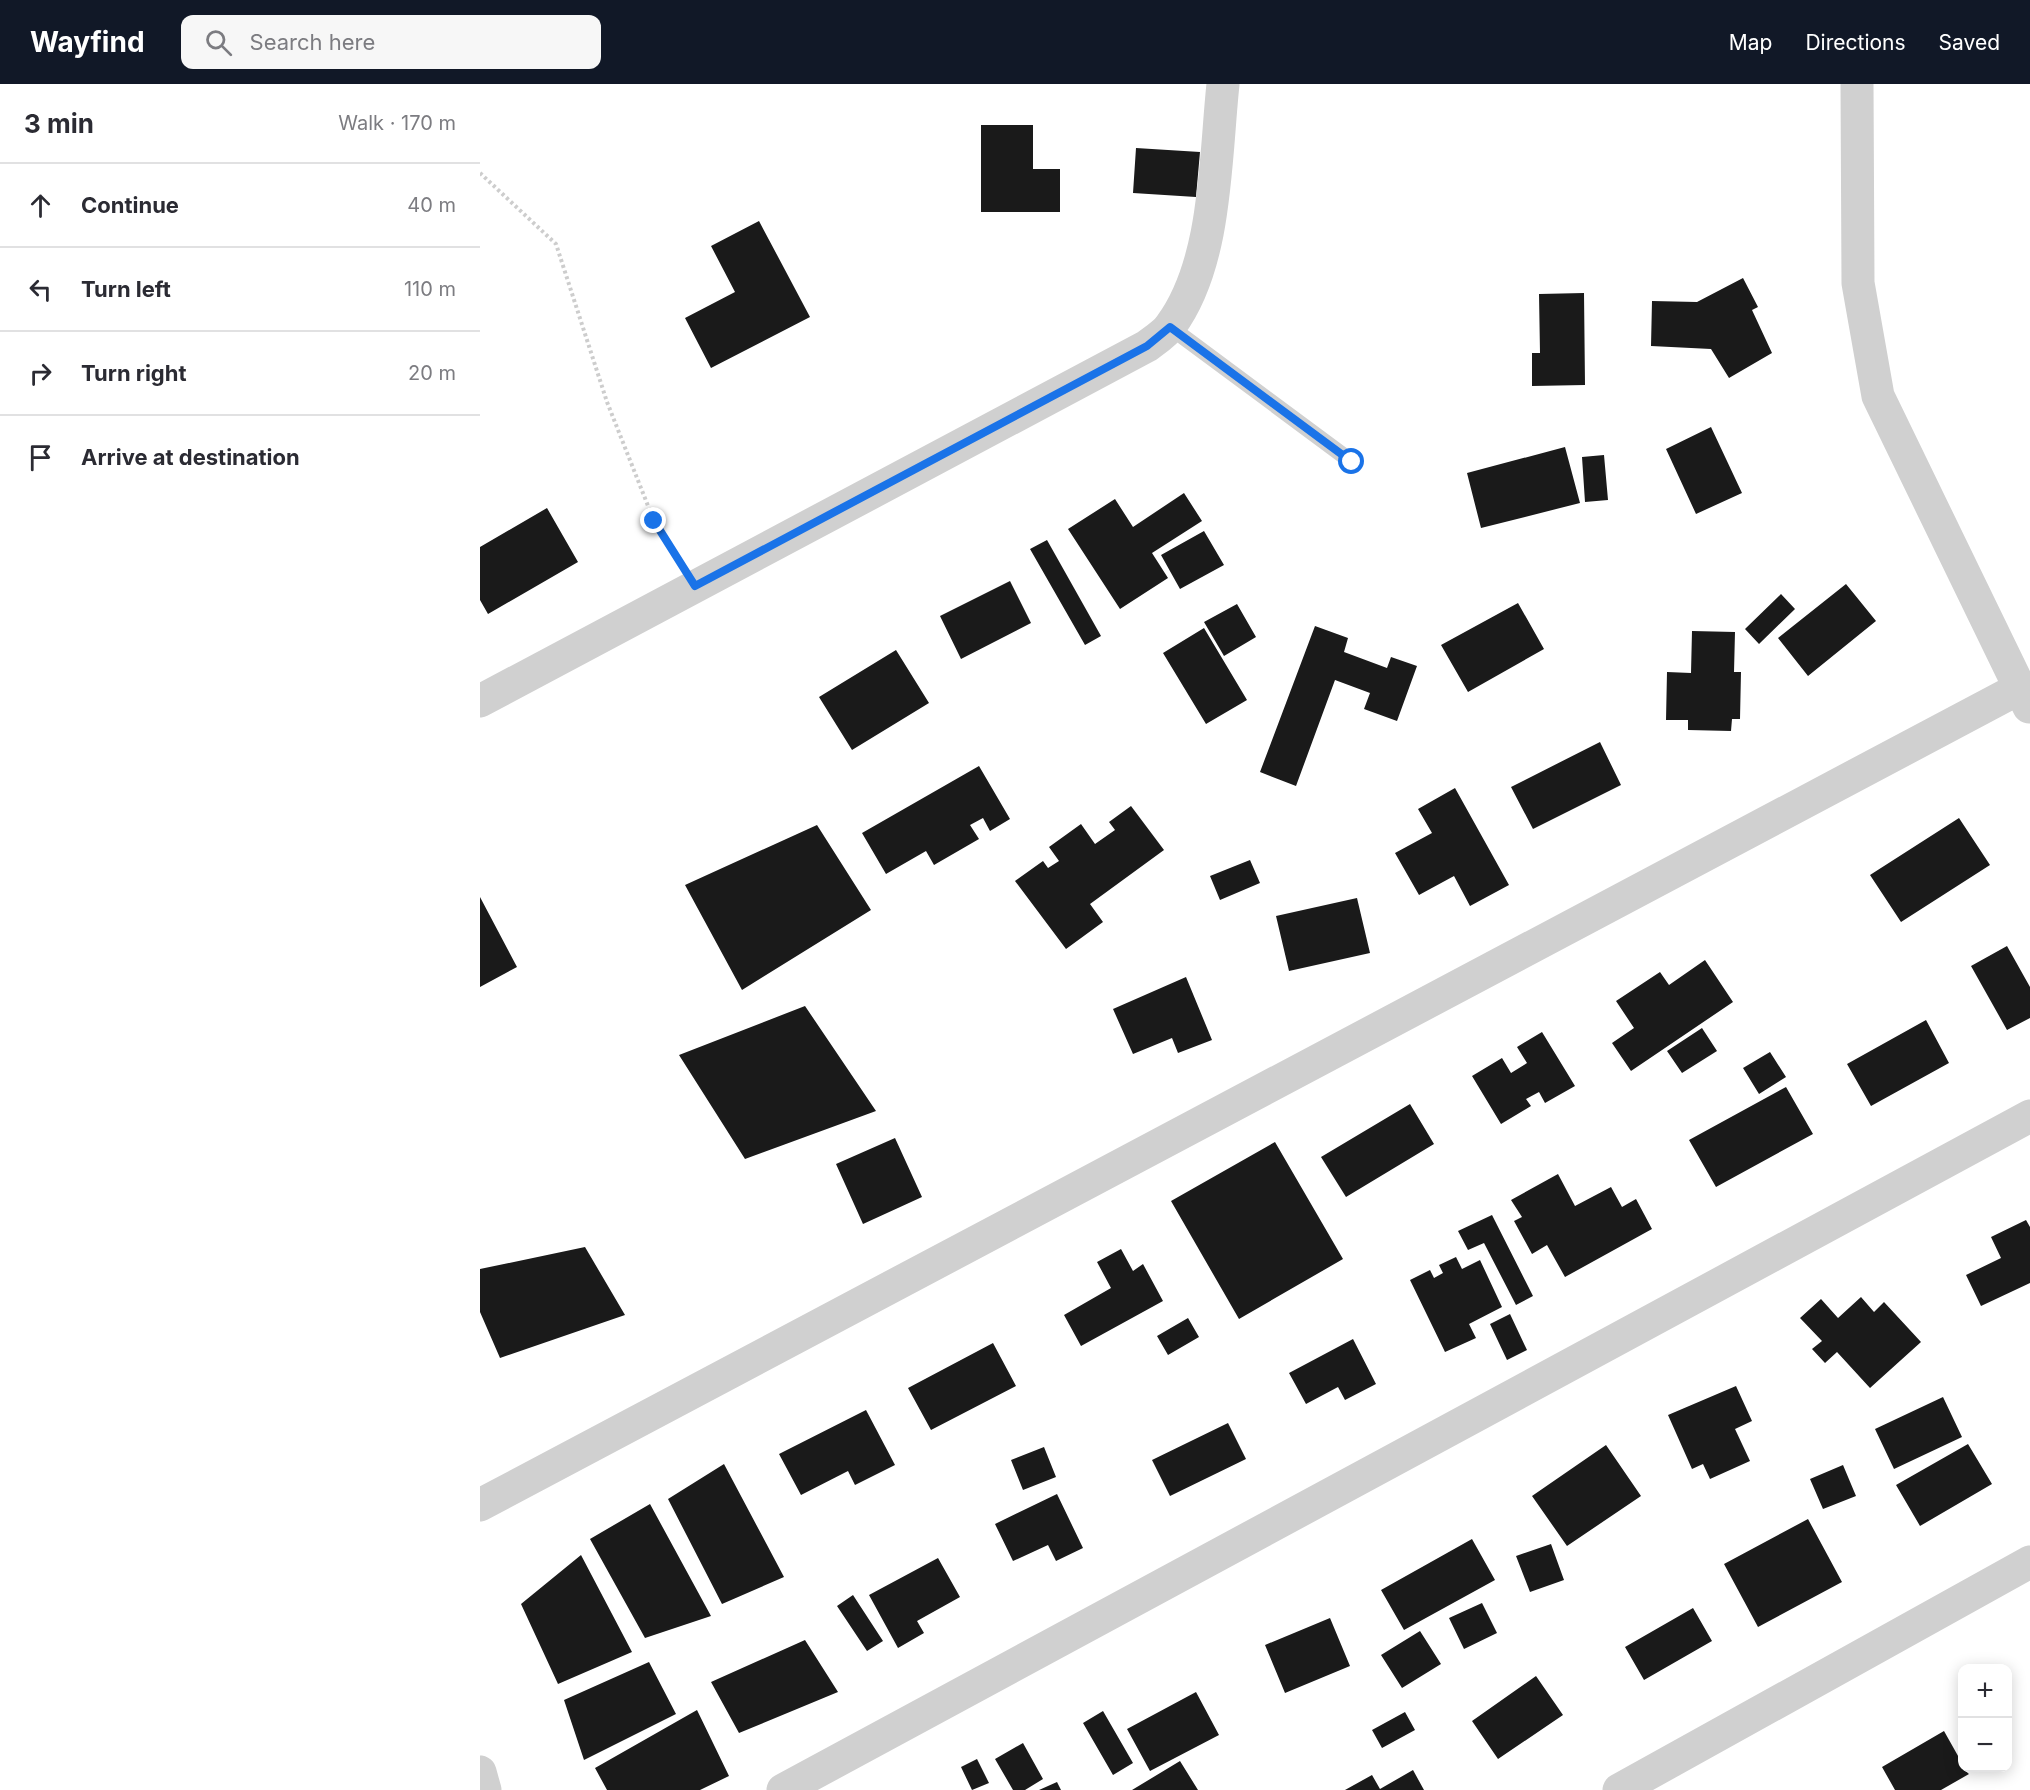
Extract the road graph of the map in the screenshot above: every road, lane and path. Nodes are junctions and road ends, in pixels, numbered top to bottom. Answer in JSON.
{"nodes":[{"id":1,"x":1223,"y":84,"type":"edge"},
{"id":2,"x":1857,"y":84,"type":"edge"},
{"id":3,"x":480,"y":173,"type":"edge"},
{"id":4,"x":1170,"y":327,"type":"junction"},
{"id":5,"x":1352,"y":462,"type":"dead end"},
{"id":6,"x":695,"y":586,"type":"junction"},
{"id":7,"x":2026,"y":693,"type":"edge"},
{"id":8,"x":480,"y":701,"type":"edge"},
{"id":9,"x":2030,"y":1116,"type":"edge"},
{"id":10,"x":480,"y":1505,"type":"edge"},
{"id":11,"x":2030,"y":1562,"type":"edge"},
{"id":12,"x":480,"y":1772,"type":"edge"},
{"id":13,"x":484,"y":1790,"type":"edge"},
{"id":14,"x":783,"y":1790,"type":"edge"},
{"id":15,"x":1619,"y":1790,"type":"edge"}],
"edges":[{"from":1,"to":4,"type":"street"},
{"from":2,"to":7,"type":"street"},
{"from":3,"to":6,"type":"path"},
{"from":4,"to":5,"type":"lane"},
{"from":4,"to":6,"type":"street"},
{"from":6,"to":8,"type":"street"},
{"from":7,"to":10,"type":"street"},
{"from":9,"to":14,"type":"street"},
{"from":11,"to":15,"type":"street"},
{"from":12,"to":13,"type":"street"}]}
